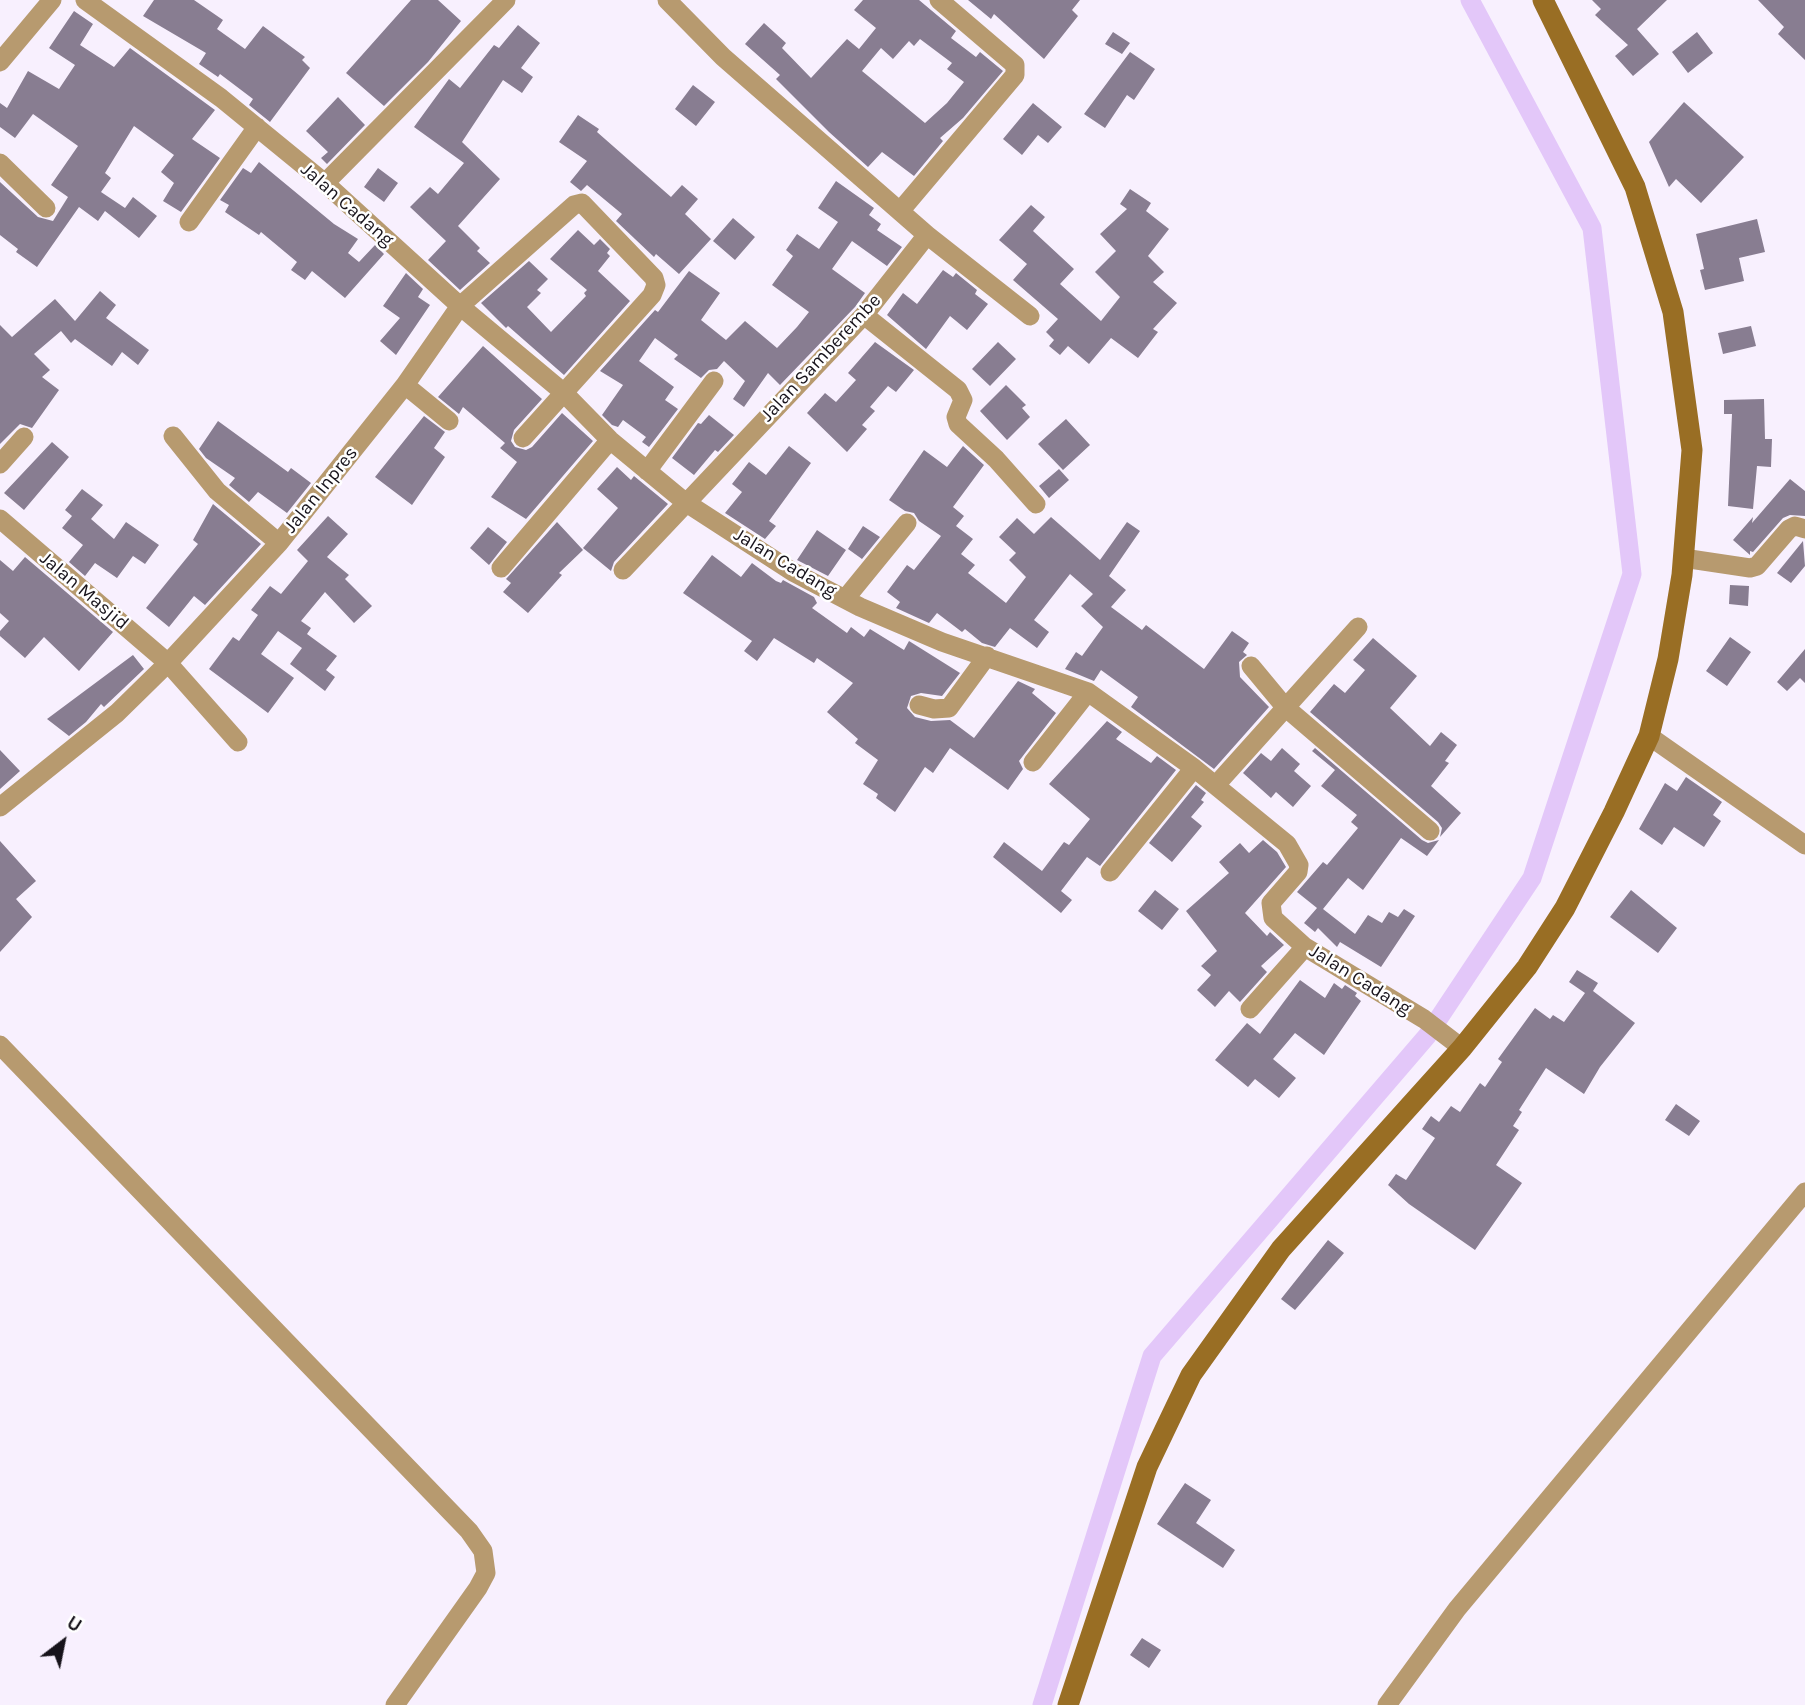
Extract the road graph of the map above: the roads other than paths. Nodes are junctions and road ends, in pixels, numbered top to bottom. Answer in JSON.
{"nodes":[{"id":1,"x":52,"y":0,"type":"edge"},
{"id":2,"x":85,"y":0,"type":"edge"},
{"id":3,"x":506,"y":0,"type":"edge"},
{"id":4,"x":667,"y":0,"type":"edge"},
{"id":5,"x":939,"y":0,"type":"edge"},
{"id":6,"x":1543,"y":0,"type":"edge"},
{"id":7,"x":0,"y":62,"type":"edge"},
{"id":8,"x":257,"y":127,"type":"junction"},
{"id":9,"x":0,"y":163,"type":"edge"},
{"id":10,"x":325,"y":183,"type":"junction"},
{"id":11,"x":46,"y":208,"type":"dead end"},
{"id":12,"x":901,"y":210,"type":"junction"},
{"id":13,"x":190,"y":222,"type":"dead end"},
{"id":14,"x":927,"y":235,"type":"junction"},
{"id":15,"x":460,"y":306,"type":"junction"},
{"id":16,"x":864,"y":315,"type":"junction"},
{"id":17,"x":1030,"y":316,"type":"dead end"},
{"id":18,"x":714,"y":381,"type":"dead end"},
{"id":19,"x":405,"y":385,"type":"junction"},
{"id":20,"x":563,"y":392,"type":"junction"},
{"id":21,"x":449,"y":421,"type":"dead end"},
{"id":22,"x":173,"y":436,"type":"dead end"},
{"id":23,"x":24,"y":437,"type":"dead end"},
{"id":24,"x":523,"y":438,"type":"dead end"},
{"id":25,"x":610,"y":440,"type":"junction"},
{"id":26,"x":0,"y":464,"type":"edge"},
{"id":27,"x":647,"y":471,"type":"junction"},
{"id":28,"x":685,"y":502,"type":"junction"},
{"id":29,"x":1036,"y":504,"type":"dead end"},
{"id":30,"x":0,"y":519,"type":"edge"},
{"id":31,"x":907,"y":523,"type":"dead end"},
{"id":32,"x":1805,"y":529,"type":"edge"},
{"id":33,"x":279,"y":543,"type":"junction"},
{"id":34,"x":1683,"y":558,"type":"junction"},
{"id":35,"x":501,"y":568,"type":"dead end"},
{"id":36,"x":622,"y":570,"type":"dead end"},
{"id":37,"x":845,"y":599,"type":"junction"},
{"id":38,"x":1358,"y":627,"type":"dead end"},
{"id":39,"x":987,"y":656,"type":"junction"},
{"id":40,"x":168,"y":663,"type":"junction"},
{"id":41,"x":1251,"y":666,"type":"dead end"},
{"id":42,"x":1088,"y":692,"type":"junction"},
{"id":43,"x":919,"y":705,"type":"dead end"},
{"id":44,"x":1285,"y":707,"type":"junction"},
{"id":45,"x":1649,"y":736,"type":"junction"},
{"id":46,"x":238,"y":741,"type":"dead end"},
{"id":47,"x":1033,"y":762,"type":"dead end"},
{"id":48,"x":1194,"y":768,"type":"junction"},
{"id":49,"x":1216,"y":785,"type":"junction"},
{"id":50,"x":0,"y":807,"type":"edge"},
{"id":51,"x":1430,"y":831,"type":"dead end"},
{"id":52,"x":1805,"y":845,"type":"edge"},
{"id":53,"x":1110,"y":872,"type":"dead end"},
{"id":54,"x":1305,"y":947,"type":"junction"},
{"id":55,"x":1250,"y":1009,"type":"dead end"},
{"id":56,"x":1455,"y":1042,"type":"junction"},
{"id":57,"x":0,"y":1045,"type":"edge"},
{"id":58,"x":1805,"y":1192,"type":"edge"},
{"id":59,"x":395,"y":1705,"type":"edge"},
{"id":60,"x":1068,"y":1705,"type":"edge"},
{"id":61,"x":1387,"y":1705,"type":"edge"}],
"edges":[{"from":1,"to":7,"type":"street"},
{"from":2,"to":8,"type":"street","name":"Jalan Cadang"},
{"from":3,"to":10,"type":"street"},
{"from":4,"to":12,"type":"street"},
{"from":5,"to":12,"type":"street"},
{"from":6,"to":34,"type":"street"},
{"from":8,"to":10,"type":"street","name":"Jalan Cadang"},
{"from":8,"to":13,"type":"street"},
{"from":9,"to":11,"type":"street"},
{"from":10,"to":15,"type":"street","name":"Jalan Cadang"},
{"from":12,"to":14,"type":"street"},
{"from":14,"to":16,"type":"street","name":"Jalan Samberembe"},
{"from":14,"to":17,"type":"street"},
{"from":15,"to":19,"type":"street","name":"Jalan Inpres"},
{"from":15,"to":20,"type":"street","name":"Jalan Cadang"},
{"from":15,"to":20,"type":"street","name":"Jalan Inpres"},
{"from":16,"to":28,"type":"street","name":"Jalan Samberembe"},
{"from":16,"to":29,"type":"street"},
{"from":18,"to":27,"type":"street"},
{"from":19,"to":21,"type":"street"},
{"from":19,"to":33,"type":"street","name":"Jalan Inpres"},
{"from":20,"to":24,"type":"street"},
{"from":20,"to":25,"type":"street","name":"Jalan Cadang"},
{"from":22,"to":33,"type":"street"},
{"from":23,"to":26,"type":"street"},
{"from":25,"to":27,"type":"street","name":"Jalan Cadang"},
{"from":25,"to":35,"type":"street"},
{"from":27,"to":28,"type":"street","name":"Jalan Cadang"},
{"from":28,"to":36,"type":"street","name":"Jalan Samberembe"},
{"from":28,"to":37,"type":"street","name":"Jalan Cadang"},
{"from":30,"to":40,"type":"street","name":"Jalan Masjid"},
{"from":31,"to":37,"type":"street"},
{"from":32,"to":34,"type":"street"},
{"from":33,"to":40,"type":"street","name":"Jalan Inpres"},
{"from":34,"to":45,"type":"street"},
{"from":37,"to":39,"type":"street","name":"Jalan Cadang"},
{"from":38,"to":44,"type":"street"},
{"from":39,"to":42,"type":"street","name":"Jalan Cadang"},
{"from":39,"to":43,"type":"street"},
{"from":40,"to":46,"type":"street","name":"Jalan Masjid"},
{"from":40,"to":50,"type":"street","name":"Jalan Inpres"},
{"from":41,"to":44,"type":"street"},
{"from":42,"to":47,"type":"street"},
{"from":42,"to":48,"type":"street","name":"Jalan Cadang"},
{"from":44,"to":49,"type":"street"},
{"from":44,"to":51,"type":"street"},
{"from":45,"to":52,"type":"street"},
{"from":45,"to":56,"type":"street"},
{"from":48,"to":49,"type":"street","name":"Jalan Cadang"},
{"from":48,"to":53,"type":"street"},
{"from":49,"to":54,"type":"street","name":"Jalan Cadang"},
{"from":54,"to":55,"type":"street"},
{"from":54,"to":56,"type":"street","name":"Jalan Cadang"},
{"from":56,"to":60,"type":"street"},
{"from":57,"to":59,"type":"street"},
{"from":58,"to":61,"type":"street"}]}
